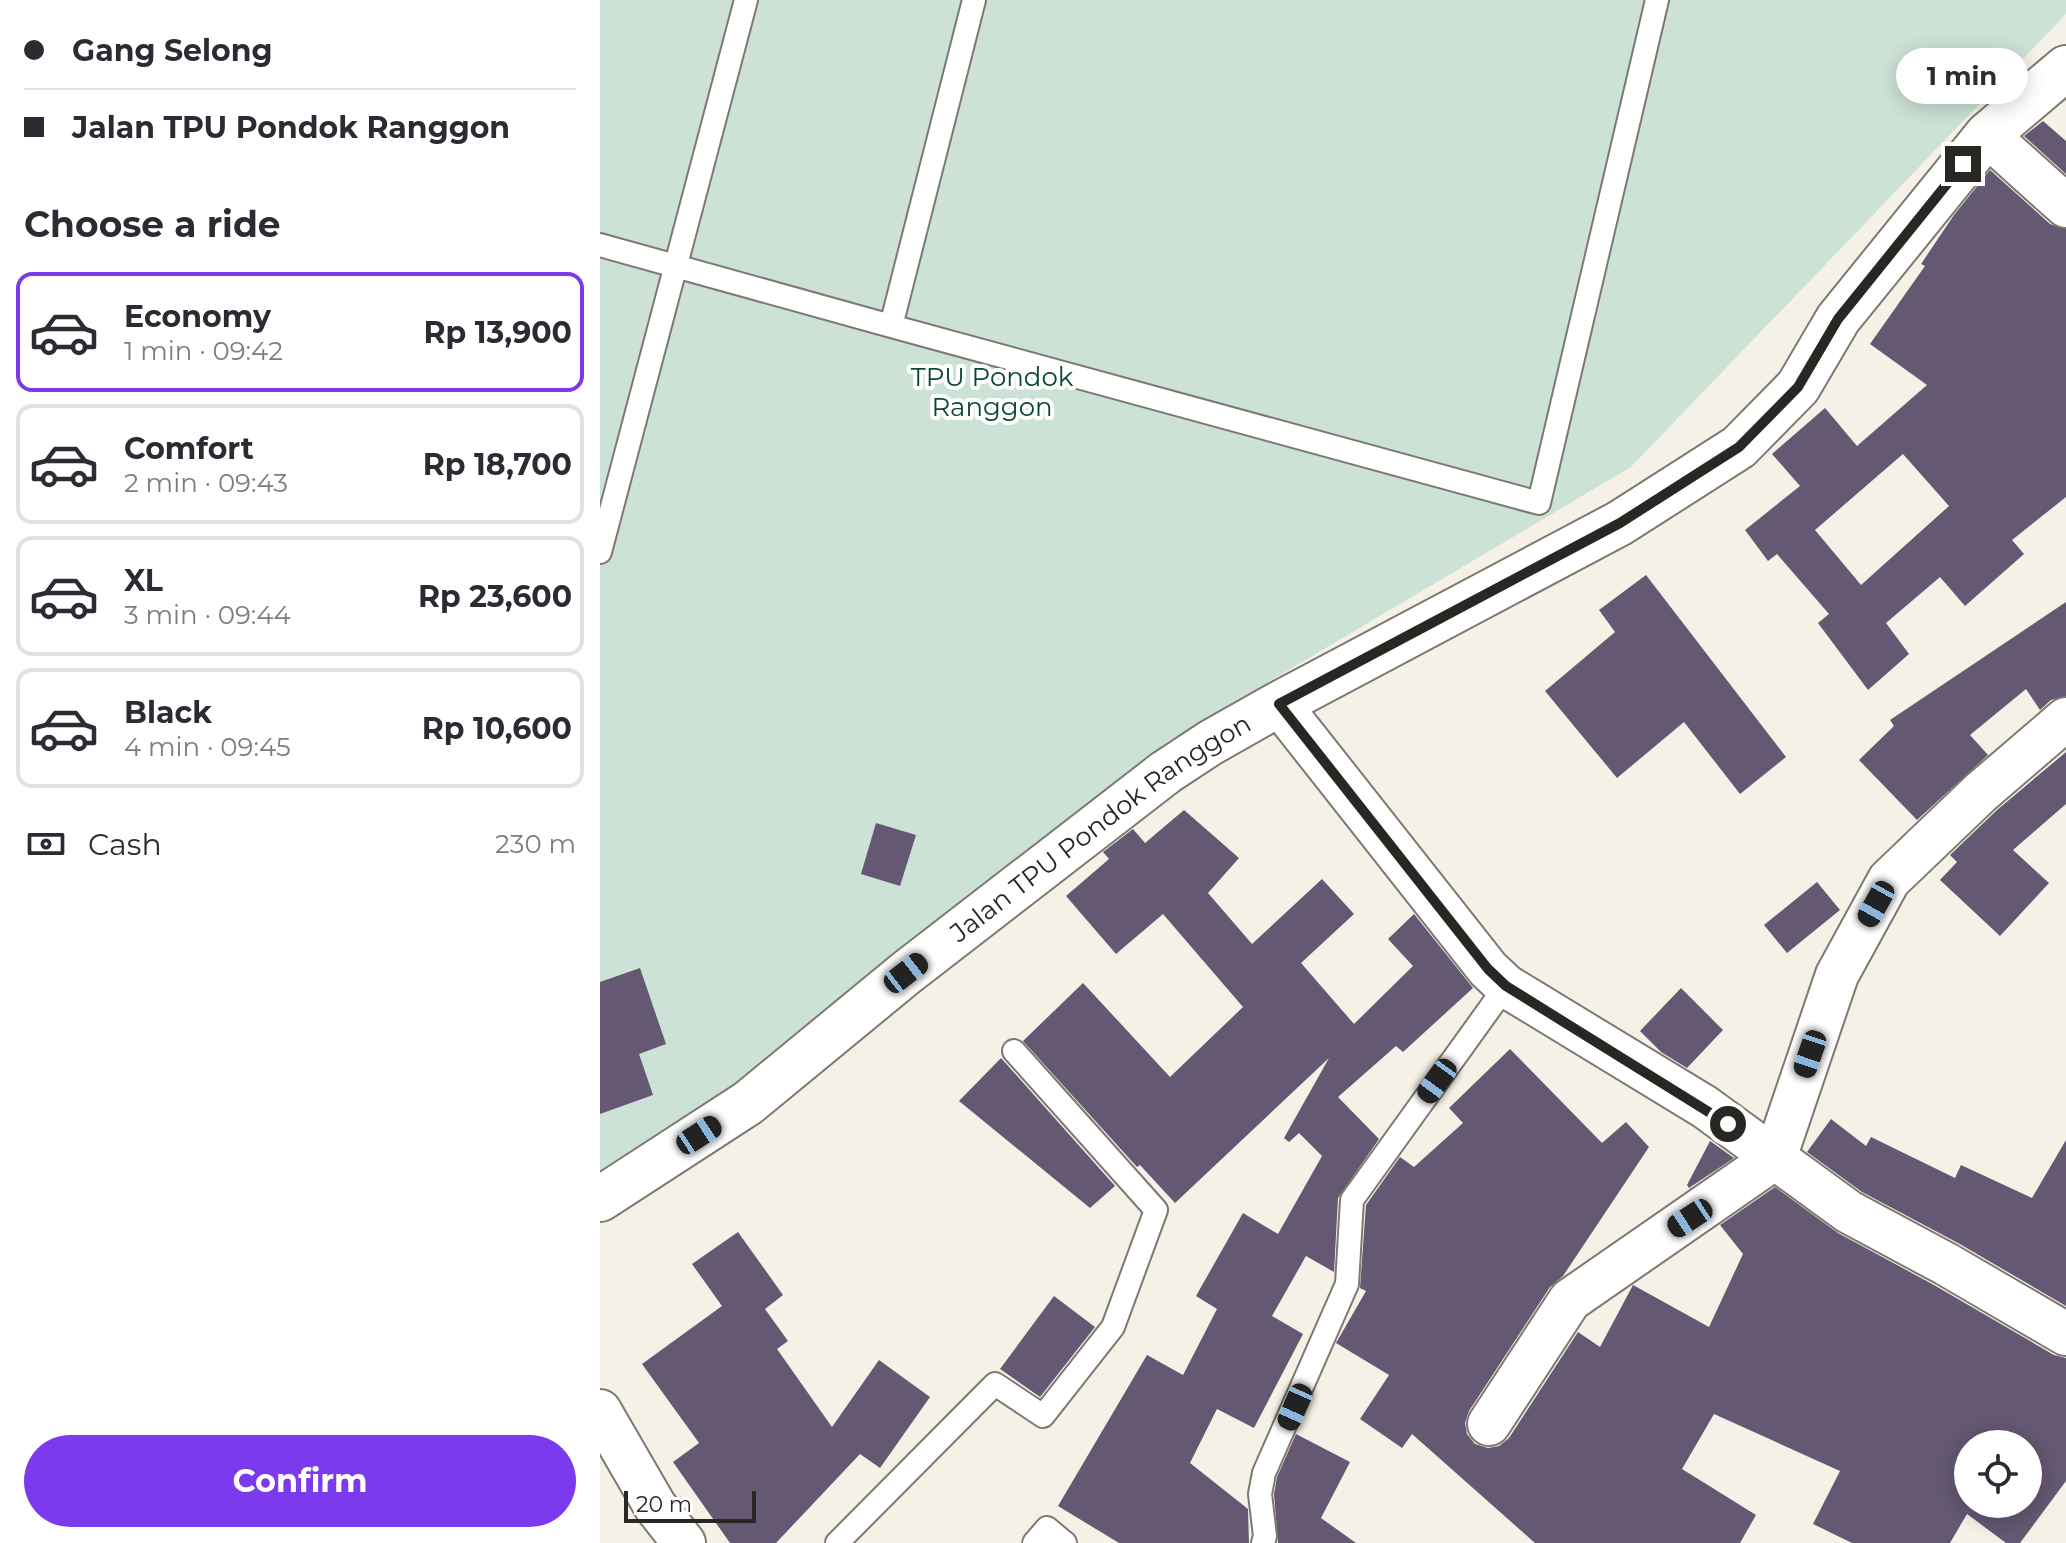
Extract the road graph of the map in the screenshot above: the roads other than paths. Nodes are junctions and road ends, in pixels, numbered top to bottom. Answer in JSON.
{"nodes":[{"id":1,"x":746,"y":0,"type":"edge"},
{"id":2,"x":974,"y":0,"type":"edge"},
{"id":3,"x":1657,"y":0,"type":"edge"},
{"id":4,"x":2066,"y":68,"type":"edge"},
{"id":5,"x":1987,"y":135,"type":"junction"},
{"id":6,"x":2066,"y":206,"type":"edge"},
{"id":7,"x":600,"y":245,"type":"edge"},
{"id":8,"x":675,"y":267,"type":"junction"},
{"id":9,"x":891,"y":326,"type":"junction"},
{"id":10,"x":600,"y":552,"type":"edge"},
{"id":11,"x":1279,"y":704,"type":"junction"},
{"id":12,"x":2066,"y":719,"type":"edge"},
{"id":13,"x":1506,"y":986,"type":"junction"},
{"id":14,"x":1014,"y":1051,"type":"dead end"},
{"id":15,"x":1775,"y":1158,"type":"junction"},
{"id":16,"x":600,"y":1199,"type":"edge"},
{"id":17,"x":2066,"y":1334,"type":"edge"},
{"id":18,"x":600,"y":1411,"type":"edge"},
{"id":19,"x":1489,"y":1424,"type":"dead end"},
{"id":20,"x":684,"y":1543,"type":"edge"},
{"id":21,"x":837,"y":1543,"type":"edge"},
{"id":22,"x":1034,"y":1543,"type":"edge"},
{"id":23,"x":1065,"y":1543,"type":"edge"},
{"id":24,"x":1263,"y":1543,"type":"edge"}],
"edges":[{"from":1,"to":8,"type":"lane"},
{"from":2,"to":9,"type":"lane"},
{"from":3,"to":9,"type":"lane"},
{"from":4,"to":5,"type":"street","name":"Jalan TPU Pondok Ranggon"},
{"from":5,"to":6,"type":"street"},
{"from":5,"to":11,"type":"street","name":"Jalan TPU Pondok Ranggon"},
{"from":7,"to":8,"type":"lane"},
{"from":8,"to":9,"type":"lane"},
{"from":8,"to":10,"type":"lane"},
{"from":11,"to":13,"type":"street"},
{"from":11,"to":16,"type":"street","name":"Jalan TPU Pondok Ranggon"},
{"from":12,"to":15,"type":"street"},
{"from":13,"to":15,"type":"street"},
{"from":13,"to":24,"type":"lane"},
{"from":14,"to":21,"type":"lane"},
{"from":15,"to":17,"type":"street"},
{"from":15,"to":19,"type":"street"},
{"from":18,"to":20,"type":"street"},
{"from":22,"to":23,"type":"lane"}]}
